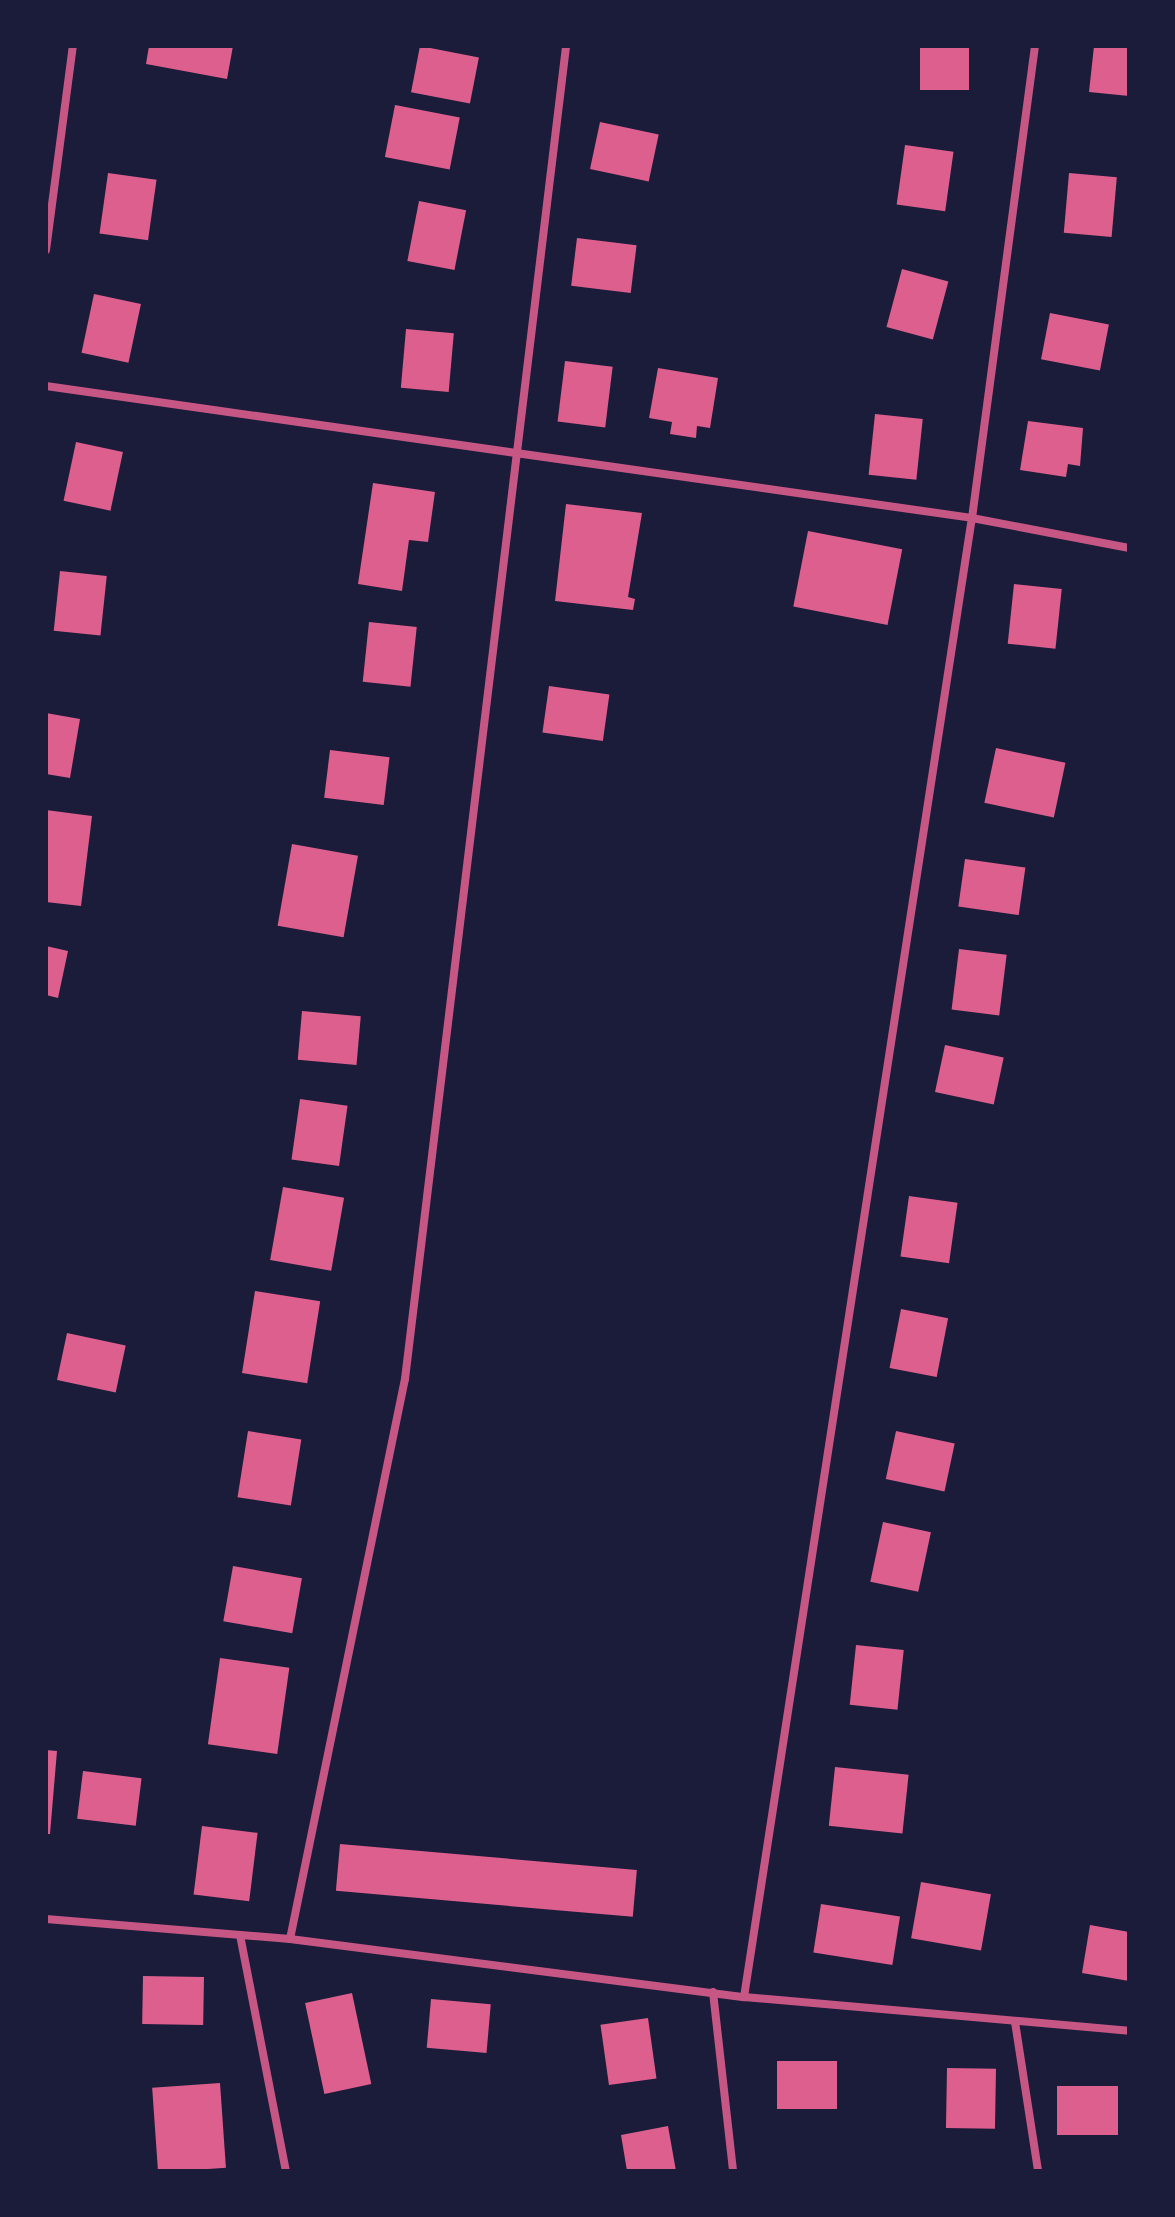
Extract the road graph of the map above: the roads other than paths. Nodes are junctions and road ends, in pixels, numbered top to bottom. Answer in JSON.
{"nodes":[{"id":1,"x":73,"y":46,"type":"edge"},
{"id":2,"x":566,"y":46,"type":"edge"},
{"id":3,"x":1035,"y":46,"type":"edge"},
{"id":4,"x":46,"y":250,"type":"edge"},
{"id":5,"x":46,"y":386,"type":"edge"},
{"id":6,"x":519,"y":452,"type":"junction"},
{"id":7,"x":972,"y":518,"type":"junction"},
{"id":8,"x":1129,"y":548,"type":"edge"},
{"id":9,"x":46,"y":1919,"type":"edge"},
{"id":10,"x":240,"y":1935,"type":"junction"},
{"id":11,"x":290,"y":1939,"type":"junction"},
{"id":12,"x":713,"y":1992,"type":"junction"},
{"id":13,"x":744,"y":1997,"type":"junction"},
{"id":14,"x":1015,"y":2022,"type":"junction"},
{"id":15,"x":1129,"y":2031,"type":"edge"},
{"id":16,"x":286,"y":2171,"type":"edge"},
{"id":17,"x":733,"y":2171,"type":"edge"},
{"id":18,"x":1038,"y":2171,"type":"edge"}],
"edges":[{"from":1,"to":4,"type":"street"},
{"from":2,"to":6,"type":"street"},
{"from":3,"to":7,"type":"street"},
{"from":5,"to":6,"type":"street"},
{"from":6,"to":7,"type":"street"},
{"from":6,"to":11,"type":"street"},
{"from":7,"to":8,"type":"street"},
{"from":7,"to":13,"type":"street"},
{"from":9,"to":10,"type":"street"},
{"from":10,"to":11,"type":"street"},
{"from":10,"to":16,"type":"street"},
{"from":11,"to":12,"type":"street"},
{"from":12,"to":13,"type":"street"},
{"from":12,"to":17,"type":"street"},
{"from":13,"to":14,"type":"street"},
{"from":14,"to":15,"type":"street"},
{"from":14,"to":18,"type":"street"}]}
